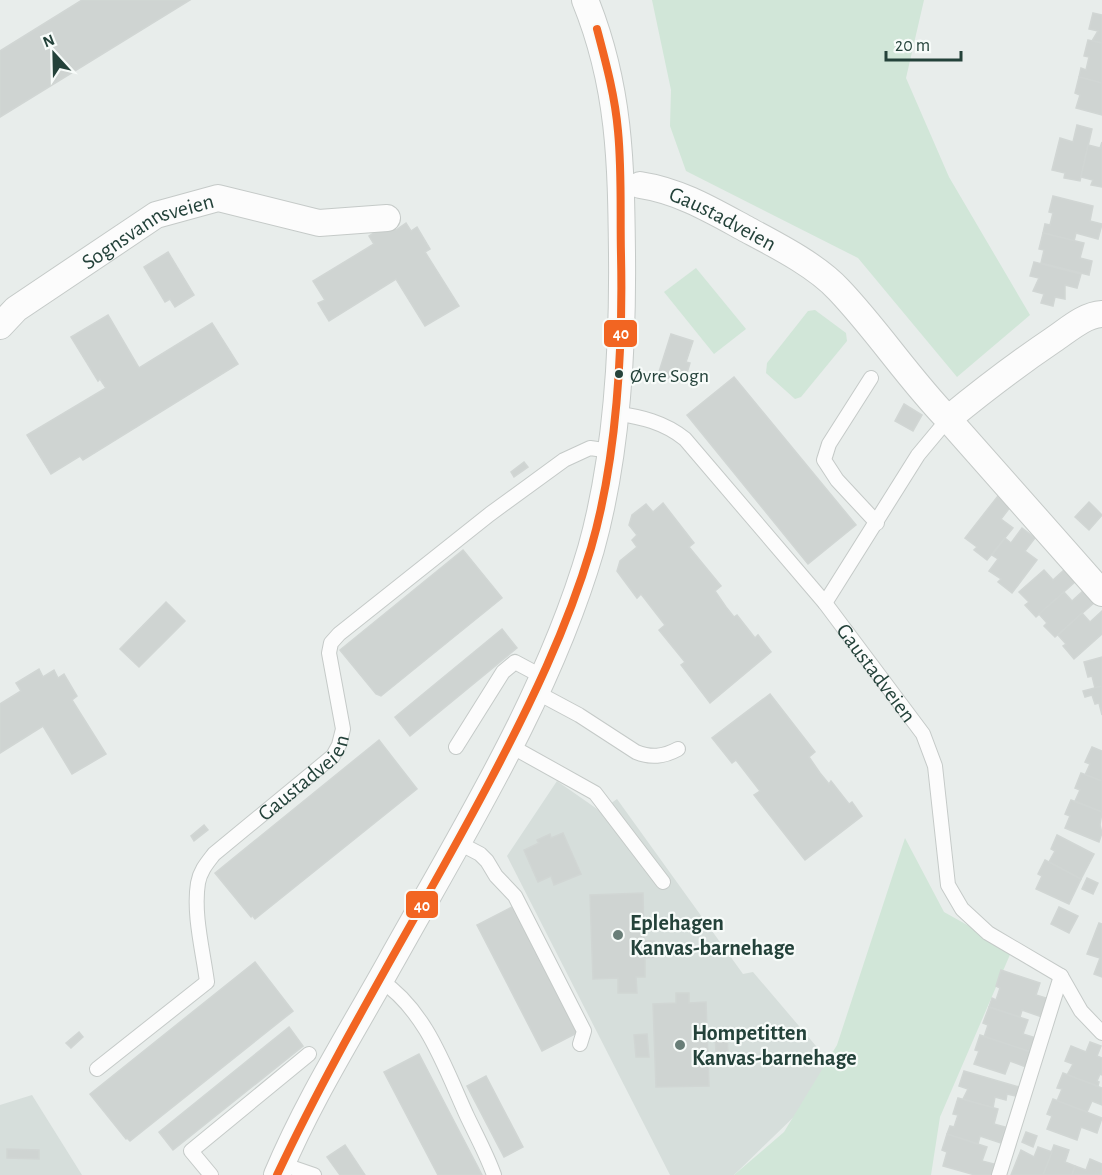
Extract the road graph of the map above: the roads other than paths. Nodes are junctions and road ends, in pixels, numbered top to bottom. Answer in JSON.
{"nodes":[{"id":1,"x":585,"y":0,"type":"edge"},
{"id":2,"x":640,"y":185,"type":"dead end"},
{"id":3,"x":387,"y":218,"type":"dead end"},
{"id":4,"x":1102,"y":314,"type":"edge"},
{"id":5,"x":0,"y":327,"type":"edge"},
{"id":6,"x":871,"y":378,"type":"dead end"},
{"id":7,"x":615,"y":413,"type":"junction"},
{"id":8,"x":948,"y":419,"type":"junction"},
{"id":9,"x":610,"y":451,"type":"junction"},
{"id":10,"x":877,"y":523,"type":"junction"},
{"id":11,"x":1102,"y":593,"type":"edge"},
{"id":12,"x":825,"y":603,"type":"junction"},
{"id":13,"x":539,"y":684,"type":"junction"},
{"id":14,"x":509,"y":745,"type":"junction"},
{"id":15,"x":456,"y":747,"type":"dead end"},
{"id":16,"x":678,"y":749,"type":"dead end"},
{"id":17,"x":457,"y":842,"type":"junction"},
{"id":18,"x":663,"y":882,"type":"dead end"},
{"id":19,"x":1061,"y":976,"type":"junction"},
{"id":20,"x":380,"y":980,"type":"junction"},
{"id":21,"x":1102,"y":1033,"type":"edge"},
{"id":22,"x":580,"y":1044,"type":"dead end"},
{"id":23,"x":309,"y":1054,"type":"dead end"},
{"id":24,"x":97,"y":1068,"type":"dead end"},
{"id":25,"x":280,"y":1170,"type":"edge"},
{"id":26,"x":211,"y":1175,"type":"edge"},
{"id":27,"x":314,"y":1175,"type":"edge"},
{"id":28,"x":494,"y":1175,"type":"edge"},
{"id":29,"x":999,"y":1175,"type":"edge"}],
"edges":[{"from":1,"to":7,"type":"street"},
{"from":2,"to":8,"type":"street","name":"Gaustadveien"},
{"from":3,"to":5,"type":"street","name":"Sognsvannsveien"},
{"from":4,"to":8,"type":"street"},
{"from":6,"to":10,"type":"lane"},
{"from":7,"to":9,"type":"street"},
{"from":7,"to":12,"type":"lane","name":"Gaustadveien"},
{"from":8,"to":10,"type":"lane"},
{"from":8,"to":11,"type":"street","name":"Gaustadveien"},
{"from":9,"to":13,"type":"street"},
{"from":9,"to":24,"type":"lane","name":"Gaustadveien"},
{"from":10,"to":12,"type":"lane"},
{"from":12,"to":19,"type":"lane","name":"Gaustadveien"},
{"from":13,"to":14,"type":"street"},
{"from":13,"to":15,"type":"lane"},
{"from":13,"to":16,"type":"lane"},
{"from":14,"to":17,"type":"street"},
{"from":14,"to":18,"type":"lane"},
{"from":17,"to":20,"type":"street"},
{"from":17,"to":22,"type":"lane"},
{"from":19,"to":21,"type":"lane","name":"Gaustadveien"},
{"from":19,"to":29,"type":"lane"},
{"from":20,"to":25,"type":"street"},
{"from":20,"to":28,"type":"lane"},
{"from":23,"to":26,"type":"lane"},
{"from":25,"to":27,"type":"lane"}]}
